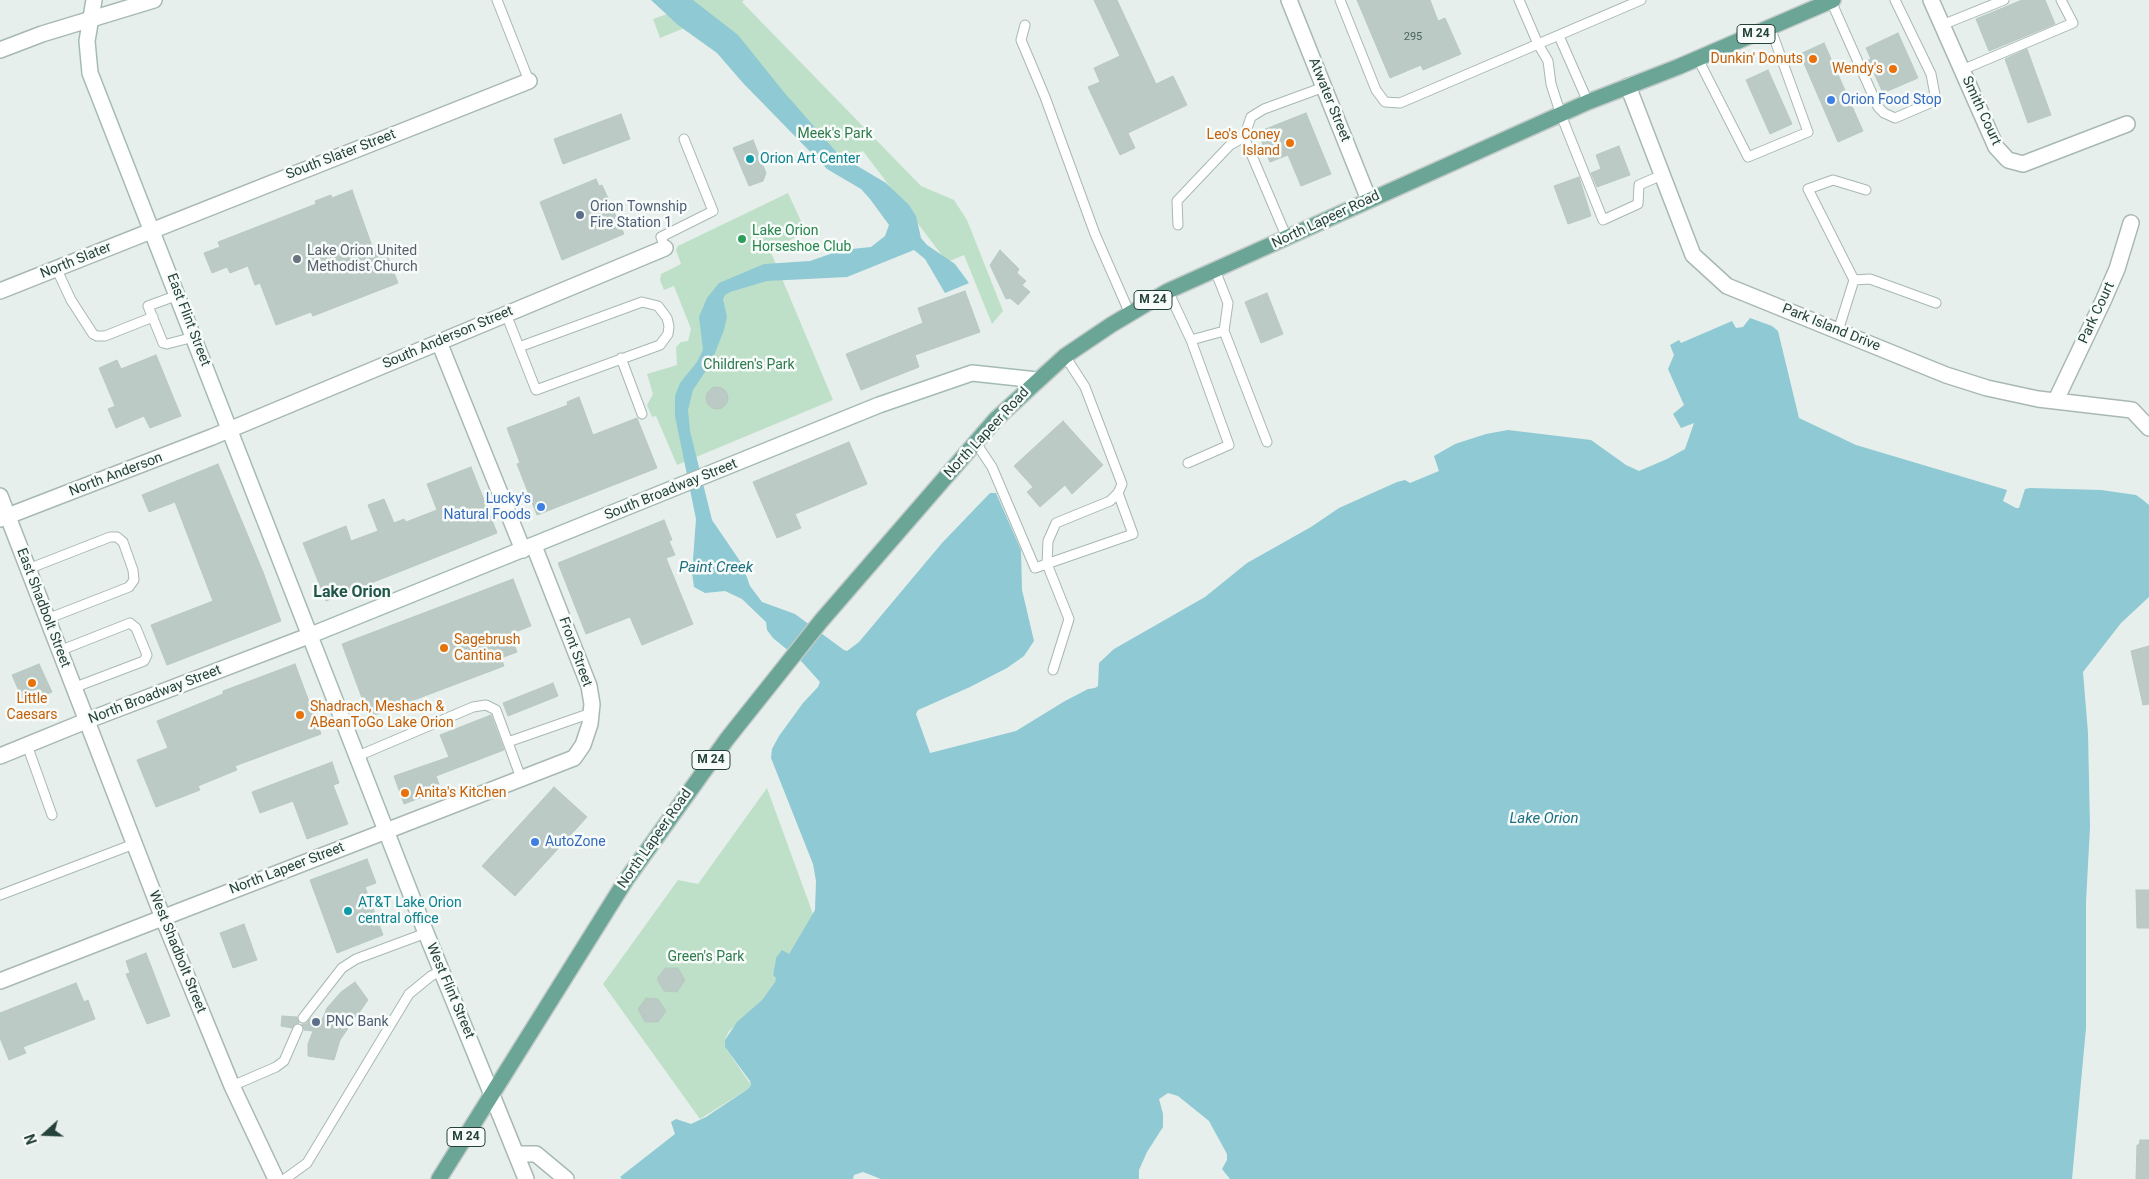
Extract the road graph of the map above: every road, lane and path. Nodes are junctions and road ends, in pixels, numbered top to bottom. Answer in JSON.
{"nodes":[{"id":1,"x":94,"y":0,"type":"edge"},
{"id":2,"x":153,"y":0,"type":"edge"},
{"id":3,"x":498,"y":0,"type":"edge"},
{"id":4,"x":1289,"y":0,"type":"edge"},
{"id":5,"x":1340,"y":0,"type":"edge"},
{"id":6,"x":1519,"y":0,"type":"edge"},
{"id":7,"x":1641,"y":0,"type":"edge"},
{"id":8,"x":1895,"y":0,"type":"edge"},
{"id":9,"x":1931,"y":0,"type":"edge"},
{"id":10,"x":2004,"y":0,"type":"edge"},
{"id":11,"x":2061,"y":0,"type":"edge"},
{"id":12,"x":1826,"y":1,"type":"edge"},
{"id":13,"x":90,"y":19,"type":"junction"},
{"id":14,"x":1025,"y":25,"type":"dead end"},
{"id":15,"x":1942,"y":25,"type":"junction"},
{"id":16,"x":1770,"y":27,"type":"junction"},
{"id":17,"x":1559,"y":36,"type":"junction"},
{"id":18,"x":1538,"y":44,"type":"junction"},
{"id":19,"x":0,"y":50,"type":"edge"},
{"id":20,"x":1698,"y":59,"type":"junction"},
{"id":21,"x":1962,"y":70,"type":"junction"},
{"id":22,"x":530,"y":81,"type":"joint"},
{"id":23,"x":1628,"y":86,"type":"junction"},
{"id":24,"x":1324,"y":87,"type":"junction"},
{"id":25,"x":1588,"y":102,"type":"junction"},
{"id":26,"x":1561,"y":115,"type":"junction"},
{"id":27,"x":2127,"y":124,"type":"dead end"},
{"id":28,"x":1244,"y":138,"type":"junction"},
{"id":29,"x":684,"y":139,"type":"dead end"},
{"id":30,"x":1662,"y":175,"type":"junction"},
{"id":31,"x":1866,"y":190,"type":"dead end"},
{"id":32,"x":1369,"y":200,"type":"junction"},
{"id":33,"x":2132,"y":223,"type":"dead end"},
{"id":34,"x":1178,"y":225,"type":"dead end"},
{"id":35,"x":152,"y":229,"type":"junction"},
{"id":36,"x":1287,"y":238,"type":"junction"},
{"id":37,"x":665,"y":248,"type":"joint"},
{"id":38,"x":56,"y":270,"type":"junction"},
{"id":39,"x":1215,"y":270,"type":"junction"},
{"id":40,"x":1854,"y":280,"type":"junction"},
{"id":41,"x":0,"y":291,"type":"edge"},
{"id":42,"x":1168,"y":291,"type":"junction"},
{"id":43,"x":178,"y":295,"type":"junction"},
{"id":44,"x":1936,"y":303,"type":"dead end"},
{"id":45,"x":506,"y":314,"type":"junction"},
{"id":46,"x":1130,"y":314,"type":"junction"},
{"id":47,"x":153,"y":317,"type":"junction"},
{"id":48,"x":1224,"y":330,"type":"junction"},
{"id":49,"x":1838,"y":331,"type":"junction"},
{"id":50,"x":194,"y":337,"type":"junction"},
{"id":51,"x":1191,"y":340,"type":"junction"},
{"id":52,"x":439,"y":342,"type":"junction"},
{"id":53,"x":520,"y":347,"type":"junction"},
{"id":54,"x":1064,"y":356,"type":"junction"},
{"id":55,"x":622,"y":358,"type":"junction"},
{"id":56,"x":1037,"y":380,"type":"junction"},
{"id":57,"x":2056,"y":400,"type":"junction"},
{"id":58,"x":642,"y":414,"type":"dead end"},
{"id":59,"x":2149,"y":428,"type":"edge"},
{"id":60,"x":231,"y":429,"type":"junction"},
{"id":61,"x":1267,"y":442,"type":"dead end"},
{"id":62,"x":976,"y":443,"type":"junction"},
{"id":63,"x":1188,"y":463,"type":"dead end"},
{"id":64,"x":1118,"y":494,"type":"junction"},
{"id":65,"x":0,"y":496,"type":"edge"},
{"id":66,"x":4,"y":518,"type":"edge"},
{"id":67,"x":529,"y":548,"type":"junction"},
{"id":68,"x":1047,"y":564,"type":"junction"},
{"id":69,"x":28,"y":569,"type":"junction"},
{"id":70,"x":47,"y":619,"type":"junction"},
{"id":71,"x":311,"y":635,"type":"junction"},
{"id":72,"x":60,"y":652,"type":"junction"},
{"id":73,"x":1053,"y":670,"type":"dead end"},
{"id":74,"x":73,"y":688,"type":"junction"},
{"id":75,"x":591,"y":713,"type":"junction"},
{"id":76,"x":86,"y":721,"type":"junction"},
{"id":77,"x":508,"y":742,"type":"junction"},
{"id":78,"x":27,"y":745,"type":"junction"},
{"id":79,"x":0,"y":756,"type":"edge"},
{"id":80,"x":358,"y":756,"type":"junction"},
{"id":81,"x":574,"y":758,"type":"joint"},
{"id":82,"x":521,"y":778,"type":"junction"},
{"id":83,"x":52,"y":816,"type":"dead end"},
{"id":84,"x":386,"y":830,"type":"junction"},
{"id":85,"x":134,"y":844,"type":"junction"},
{"id":86,"x":0,"y":896,"type":"edge"},
{"id":87,"x":163,"y":918,"type":"junction"},
{"id":88,"x":426,"y":933,"type":"junction"},
{"id":89,"x":441,"y":971,"type":"junction"},
{"id":90,"x":0,"y":981,"type":"edge"},
{"id":91,"x":303,"y":1018,"type":"dead end"},
{"id":92,"x":298,"y":1029,"type":"dead end"},
{"id":93,"x":232,"y":1086,"type":"junction"},
{"id":94,"x":492,"y":1095,"type":"junction"},
{"id":95,"x":516,"y":1154,"type":"junction"},
{"id":96,"x":276,"y":1179,"type":"edge"},
{"id":97,"x":285,"y":1179,"type":"edge"},
{"id":98,"x":439,"y":1179,"type":"edge"},
{"id":99,"x":526,"y":1179,"type":"edge"},
{"id":100,"x":566,"y":1179,"type":"edge"}],
"edges":[{"from":1,"to":13,"type":"street","name":"East Flint Street"},
{"from":2,"to":13,"type":"street"},
{"from":3,"to":22,"type":"lane"},
{"from":4,"to":24,"type":"street","name":"Atwater Street"},
{"from":5,"to":18,"type":"lane"},
{"from":6,"to":18,"type":"lane"},
{"from":7,"to":17,"type":"lane"},
{"from":8,"to":12,"type":"lane"},
{"from":9,"to":15,"type":"street","name":"Smith Court"},
{"from":10,"to":15,"type":"lane"},
{"from":11,"to":21,"type":"lane"},
{"from":12,"to":16,"type":"main road","name":"North Lapeer Road","number":"M 24"},
{"from":13,"to":19,"type":"street"},
{"from":13,"to":35,"type":"street","name":"East Flint Street"},
{"from":14,"to":46,"type":"lane"},
{"from":15,"to":21,"type":"street","name":"Smith Court"},
{"from":16,"to":20,"type":"main road","name":"North Lapeer Road","number":"M 24"},
{"from":16,"to":20,"type":"lane"},
{"from":17,"to":18,"type":"lane"},
{"from":17,"to":25,"type":"lane"},
{"from":18,"to":26,"type":"lane"},
{"from":20,"to":23,"type":"main road","name":"North Lapeer Road","number":"M 24"},
{"from":21,"to":27,"type":"street","name":"Smith Court"},
{"from":22,"to":35,"type":"street","name":"South Slater Street"},
{"from":23,"to":25,"type":"main road","name":"North Lapeer Road","number":"M 24"},
{"from":23,"to":30,"type":"street","name":"Park Island Drive"},
{"from":24,"to":28,"type":"lane"},
{"from":24,"to":32,"type":"street","name":"Atwater Street"},
{"from":25,"to":26,"type":"main road","name":"North Lapeer Road","number":"M 24"},
{"from":26,"to":30,"type":"lane"},
{"from":26,"to":32,"type":"main road","name":"North Lapeer Road","number":"M 24"},
{"from":28,"to":34,"type":"lane"},
{"from":28,"to":36,"type":"lane"},
{"from":29,"to":37,"type":"lane"},
{"from":30,"to":49,"type":"street","name":"Park Island Drive"},
{"from":31,"to":40,"type":"lane"},
{"from":32,"to":36,"type":"main road","name":"North Lapeer Road","number":"M 24"},
{"from":33,"to":57,"type":"street","name":"Park Court"},
{"from":35,"to":38,"type":"street","name":"North Slater"},
{"from":35,"to":43,"type":"street","name":"East Flint Street"},
{"from":36,"to":39,"type":"main road","name":"North Lapeer Road","number":"M 24"},
{"from":37,"to":45,"type":"street","name":"South Anderson Street"},
{"from":38,"to":41,"type":"street","name":"North Slater"},
{"from":38,"to":47,"type":"lane"},
{"from":39,"to":42,"type":"main road","name":"North Lapeer Road","number":"M 24"},
{"from":39,"to":48,"type":"lane"},
{"from":40,"to":44,"type":"lane"},
{"from":40,"to":49,"type":"lane"},
{"from":42,"to":46,"type":"main road","name":"North Lapeer Road","number":"M 24"},
{"from":42,"to":51,"type":"lane"},
{"from":43,"to":47,"type":"lane"},
{"from":43,"to":50,"type":"street","name":"East Flint Street"},
{"from":45,"to":52,"type":"street","name":"South Anderson Street"},
{"from":45,"to":53,"type":"lane"},
{"from":46,"to":54,"type":"main road","name":"North Lapeer Road","number":"M 24"},
{"from":47,"to":50,"type":"lane"},
{"from":48,"to":51,"type":"lane"},
{"from":48,"to":61,"type":"lane"},
{"from":49,"to":57,"type":"street","name":"Park Island Drive"},
{"from":50,"to":60,"type":"street","name":"East Flint Street"},
{"from":51,"to":63,"type":"lane"},
{"from":52,"to":60,"type":"street","name":"South Anderson Street"},
{"from":52,"to":67,"type":"street","name":"Front Street"},
{"from":53,"to":55,"type":"lane"},
{"from":53,"to":55,"type":"lane"},
{"from":54,"to":56,"type":"main road","name":"North Lapeer Road","number":"M 24"},
{"from":54,"to":64,"type":"lane"},
{"from":55,"to":58,"type":"lane"},
{"from":56,"to":62,"type":"main road","name":"North Lapeer Road","number":"M 24"},
{"from":56,"to":67,"type":"street","name":"South Broadway Street"},
{"from":57,"to":59,"type":"street","name":"Park Island Drive"},
{"from":60,"to":66,"type":"street","name":"North Anderson"},
{"from":60,"to":71,"type":"street","name":"East Flint Street"},
{"from":62,"to":68,"type":"lane"},
{"from":62,"to":94,"type":"main road","name":"North Lapeer Road","number":"M 24"},
{"from":64,"to":68,"type":"lane"},
{"from":64,"to":68,"type":"lane"},
{"from":65,"to":66,"type":"street","name":"East Shadbolt Street"},
{"from":66,"to":69,"type":"street","name":"East Shadbolt Street"},
{"from":67,"to":71,"type":"street","name":"South Broadway Street"},
{"from":67,"to":75,"type":"street","name":"Front Street"},
{"from":68,"to":73,"type":"lane"},
{"from":69,"to":70,"type":"street","name":"East Shadbolt Street"},
{"from":69,"to":70,"type":"lane"},
{"from":70,"to":72,"type":"street","name":"East Shadbolt Street"},
{"from":71,"to":76,"type":"street","name":"North Broadway Street"},
{"from":71,"to":80,"type":"street","name":"West Flint Street"},
{"from":72,"to":74,"type":"street","name":"East Shadbolt Street"},
{"from":72,"to":74,"type":"lane"},
{"from":74,"to":76,"type":"street","name":"East Shadbolt Street"},
{"from":75,"to":77,"type":"lane"},
{"from":75,"to":81,"type":"street","name":"Front Street"},
{"from":76,"to":78,"type":"street","name":"North Broadway Street"},
{"from":76,"to":85,"type":"street","name":"West Shadbolt Street"},
{"from":77,"to":80,"type":"lane"},
{"from":77,"to":82,"type":"lane"},
{"from":78,"to":79,"type":"street","name":"North Broadway Street"},
{"from":78,"to":83,"type":"lane"},
{"from":80,"to":84,"type":"street","name":"West Flint Street"},
{"from":81,"to":82,"type":"street","name":"North Lapeer Street"},
{"from":82,"to":84,"type":"street","name":"North Lapeer Street"},
{"from":84,"to":87,"type":"street","name":"North Lapeer Street"},
{"from":84,"to":88,"type":"street","name":"West Flint Street"},
{"from":85,"to":86,"type":"lane"},
{"from":85,"to":87,"type":"street","name":"West Shadbolt Street"},
{"from":87,"to":90,"type":"street","name":"North Lapeer Street"},
{"from":87,"to":93,"type":"street","name":"West Shadbolt Street"},
{"from":88,"to":89,"type":"street","name":"West Flint Street"},
{"from":88,"to":91,"type":"lane"},
{"from":89,"to":94,"type":"street","name":"West Flint Street"},
{"from":89,"to":97,"type":"lane"},
{"from":92,"to":93,"type":"lane"},
{"from":93,"to":96,"type":"street","name":"West Shadbolt Street"},
{"from":94,"to":95,"type":"street","name":"West Flint Street"},
{"from":94,"to":98,"type":"main road","name":"North Lapeer Road","number":"M 24"},
{"from":95,"to":99,"type":"street","name":"West Flint Street"},
{"from":95,"to":100,"type":"street"}]}
